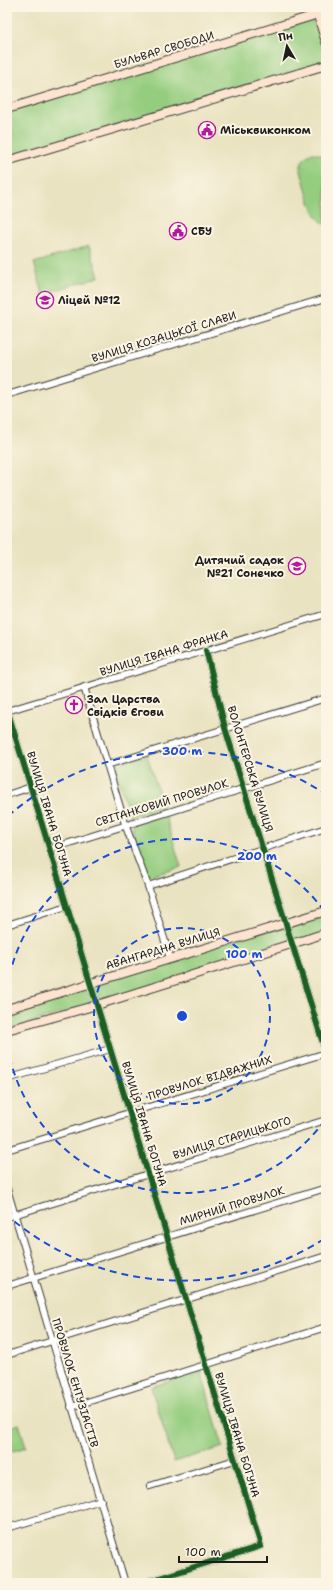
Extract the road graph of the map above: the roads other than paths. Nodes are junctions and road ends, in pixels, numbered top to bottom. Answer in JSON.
{"nodes":[{"id":1,"x":316,"y":9,"type":"edge"},
{"id":2,"x":326,"y":9,"type":"edge"},
{"id":3,"x":326,"y":42,"type":"edge"},
{"id":4,"x":326,"y":65,"type":"edge"},
{"id":5,"x":7,"y":109,"type":"edge"},
{"id":6,"x":7,"y":161,"type":"edge"},
{"id":7,"x":326,"y":298,"type":"edge"},
{"id":8,"x":7,"y":394,"type":"edge"},
{"id":9,"x":326,"y":614,"type":"edge"},
{"id":10,"x":206,"y":650,"type":"junction"},
{"id":11,"x":84,"y":687,"type":"junction"},
{"id":12,"x":326,"y":698,"type":"edge"},
{"id":13,"x":7,"y":710,"type":"edge"},
{"id":14,"x":226,"y":728,"type":"junction"},
{"id":15,"x":326,"y":763,"type":"edge"},
{"id":16,"x":107,"y":765,"type":"junction"},
{"id":17,"x":31,"y":788,"type":"junction"},
{"id":18,"x":244,"y":788,"type":"junction"},
{"id":19,"x":7,"y":795,"type":"edge"},
{"id":20,"x":125,"y":824,"type":"junction"},
{"id":21,"x":326,"y":828,"type":"edge"},
{"id":22,"x":264,"y":848,"type":"junction"},
{"id":23,"x":50,"y":849,"type":"junction"},
{"id":24,"x":148,"y":886,"type":"junction"},
{"id":25,"x":67,"y":906,"type":"junction"},
{"id":26,"x":326,"y":911,"type":"edge"},
{"id":27,"x":285,"y":923,"type":"junction"},
{"id":28,"x":7,"y":925,"type":"edge"},
{"id":29,"x":326,"y":933,"type":"edge"},
{"id":30,"x":293,"y":943,"type":"junction"},
{"id":31,"x":170,"y":958,"type":"junction"},
{"id":32,"x":90,"y":983,"type":"junction"},
{"id":33,"x":97,"y":1004,"type":"junction"},
{"id":34,"x":7,"y":1009,"type":"edge"},
{"id":35,"x":7,"y":1030,"type":"edge"},
{"id":36,"x":110,"y":1049,"type":"junction"},
{"id":37,"x":326,"y":1053,"type":"edge"},
{"id":38,"x":7,"y":1079,"type":"edge"},
{"id":39,"x":130,"y":1113,"type":"junction"},
{"id":40,"x":326,"y":1120,"type":"edge"},
{"id":41,"x":7,"y":1150,"type":"edge"},
{"id":42,"x":148,"y":1174,"type":"junction"},
{"id":43,"x":326,"y":1188,"type":"edge"},
{"id":44,"x":7,"y":1189,"type":"edge"},
{"id":45,"x":15,"y":1215,"type":"junction"},
{"id":46,"x":7,"y":1217,"type":"edge"},
{"id":47,"x":167,"y":1236,"type":"junction"},
{"id":48,"x":326,"y":1256,"type":"edge"},
{"id":49,"x":33,"y":1277,"type":"junction"},
{"id":50,"x":7,"y":1286,"type":"edge"},
{"id":51,"x":186,"y":1300,"type":"junction"},
{"id":52,"x":326,"y":1327,"type":"edge"},
{"id":53,"x":52,"y":1341,"type":"junction"},
{"id":54,"x":7,"y":1355,"type":"edge"},
{"id":55,"x":206,"y":1365,"type":"junction"},
{"id":56,"x":71,"y":1407,"type":"junction"},
{"id":57,"x":235,"y":1460,"type":"junction"},
{"id":58,"x":150,"y":1486,"type":"dead end"},
{"id":59,"x":101,"y":1500,"type":"junction"},
{"id":60,"x":7,"y":1528,"type":"edge"},
{"id":61,"x":125,"y":1583,"type":"edge"},
{"id":62,"x":143,"y":1583,"type":"edge"}],
"edges":[{"from":1,"to":2,"type":"street","name":"БУЛЬВАР СВОБОДИ"},
{"from":1,"to":3,"type":"street"},
{"from":1,"to":5,"type":"street","name":"БУЛЬВАР СВОБОДИ"},
{"from":4,"to":6,"type":"street"},
{"from":7,"to":8,"type":"street","name":"ВУЛИЦЯ КОЗАЦЬКОЇ СЛАВИ"},
{"from":9,"to":10,"type":"street","name":"ВУЛИЦЯ ІВАНА ФРАНКА"},
{"from":10,"to":11,"type":"street","name":"ВУЛИЦЯ ІВАНА ФРАНКА"},
{"from":10,"to":14,"type":"street","name":"ВОЛОНТЕРСЬКА ВУЛИЦЯ"},
{"from":11,"to":13,"type":"street","name":"ВУЛИЦЯ ІВАНА ФРАНКА"},
{"from":11,"to":16,"type":"street"},
{"from":12,"to":14,"type":"street"},
{"from":13,"to":17,"type":"street","name":"ВУЛИЦЯ ІВАНА БОГУНА"},
{"from":14,"to":16,"type":"street"},
{"from":14,"to":18,"type":"street","name":"ВОЛОНТЕРСЬКА ВУЛИЦЯ"},
{"from":15,"to":18,"type":"street","name":"СВІТАНКОВИЙ ПРОВУЛОК"},
{"from":16,"to":20,"type":"street"},
{"from":17,"to":19,"type":"street"},
{"from":17,"to":23,"type":"street","name":"ВУЛИЦЯ ІВАНА БОГУНА"},
{"from":18,"to":20,"type":"street","name":"СВІТАНКОВИЙ ПРОВУЛОК"},
{"from":18,"to":22,"type":"street","name":"ВОЛОНТЕРСЬКА ВУЛИЦЯ"},
{"from":20,"to":23,"type":"street","name":"СВІТАНКОВИЙ ПРОВУЛОК"},
{"from":20,"to":24,"type":"street"},
{"from":21,"to":22,"type":"street"},
{"from":22,"to":24,"type":"street"},
{"from":22,"to":27,"type":"street","name":"ВОЛОНТЕРСЬКА ВУЛИЦЯ"},
{"from":23,"to":25,"type":"street","name":"ВУЛИЦЯ ІВАНА БОГУНА"},
{"from":24,"to":31,"type":"street"},
{"from":25,"to":28,"type":"street"},
{"from":25,"to":32,"type":"street","name":"ВУЛИЦЯ ІВАНА БОГУНА"},
{"from":26,"to":27,"type":"street","name":"АВАНГАРДНА ВУЛИЦЯ"},
{"from":27,"to":30,"type":"street","name":"ВОЛОНТЕРСЬКА ВУЛИЦЯ"},
{"from":27,"to":31,"type":"street","name":"АВАНГАРДНА ВУЛИЦЯ"},
{"from":29,"to":30,"type":"street"},
{"from":30,"to":33,"type":"street"},
{"from":30,"to":37,"type":"street","name":"ВОЛОНТЕРСЬКА ВУЛИЦЯ"},
{"from":31,"to":32,"type":"street","name":"АВАНГАРДНА ВУЛИЦЯ"},
{"from":32,"to":33,"type":"street","name":"ВУЛИЦЯ ІВАНА БОГУНА"},
{"from":32,"to":34,"type":"street","name":"АВАНГАРДНА ВУЛИЦЯ"},
{"from":33,"to":35,"type":"street"},
{"from":33,"to":36,"type":"street","name":"ВУЛИЦЯ ІВАНА БОГУНА"},
{"from":36,"to":38,"type":"street"},
{"from":36,"to":39,"type":"street","name":"ВУЛИЦЯ ІВАНА БОГУНА"},
{"from":37,"to":39,"type":"street","name":"ПРОВУЛОК ВІДВАЖНИХ"},
{"from":39,"to":41,"type":"street","name":"ПРОВУЛОК ВІДВАЖНИХ"},
{"from":39,"to":42,"type":"street","name":"ВУЛИЦЯ ІВАНА БОГУНА"},
{"from":40,"to":42,"type":"street","name":"ВУЛИЦЯ СТАРИЦЬКОГО"},
{"from":42,"to":45,"type":"street","name":"ВУЛИЦЯ СТАРИЦЬКОГО"},
{"from":42,"to":47,"type":"street","name":"ВУЛИЦЯ ІВАНА БОГУНА"},
{"from":43,"to":47,"type":"street","name":"МИРНИЙ ПРОВУЛОК"},
{"from":44,"to":45,"type":"street","name":"ПРОВУЛОК ЕНТУЗІАСТІВ"},
{"from":45,"to":46,"type":"street","name":"ВУЛИЦЯ СТАРИЦЬКОГО"},
{"from":45,"to":49,"type":"street","name":"ПРОВУЛОК ЕНТУЗІАСТІВ"},
{"from":47,"to":49,"type":"street","name":"МИРНИЙ ПРОВУЛОК"},
{"from":47,"to":51,"type":"street","name":"ВУЛИЦЯ ІВАНА БОГУНА"},
{"from":48,"to":51,"type":"street"},
{"from":49,"to":50,"type":"street","name":"МИРНИЙ ПРОВУЛОК"},
{"from":49,"to":53,"type":"street","name":"ПРОВУЛОК ЕНТУЗІАСТІВ"},
{"from":51,"to":53,"type":"street"},
{"from":51,"to":55,"type":"street","name":"ВУЛИЦЯ ІВАНА БОГУНА"},
{"from":52,"to":55,"type":"street"},
{"from":53,"to":54,"type":"street"},
{"from":53,"to":56,"type":"street","name":"ПРОВУЛОК ЕНТУЗІАСТІВ"},
{"from":55,"to":56,"type":"street"},
{"from":55,"to":57,"type":"street","name":"ВУЛИЦЯ ІВАНА БОГУНА"},
{"from":56,"to":59,"type":"street","name":"ПРОВУЛОК ЕНТУЗІАСТІВ"},
{"from":57,"to":58,"type":"street"},
{"from":57,"to":62,"type":"street","name":"ВУЛИЦЯ ІВАНА БОГУНА"},
{"from":59,"to":60,"type":"street"},
{"from":59,"to":61,"type":"street","name":"ПРОВУЛОК ЕНТУЗІАСТІВ"}]}
